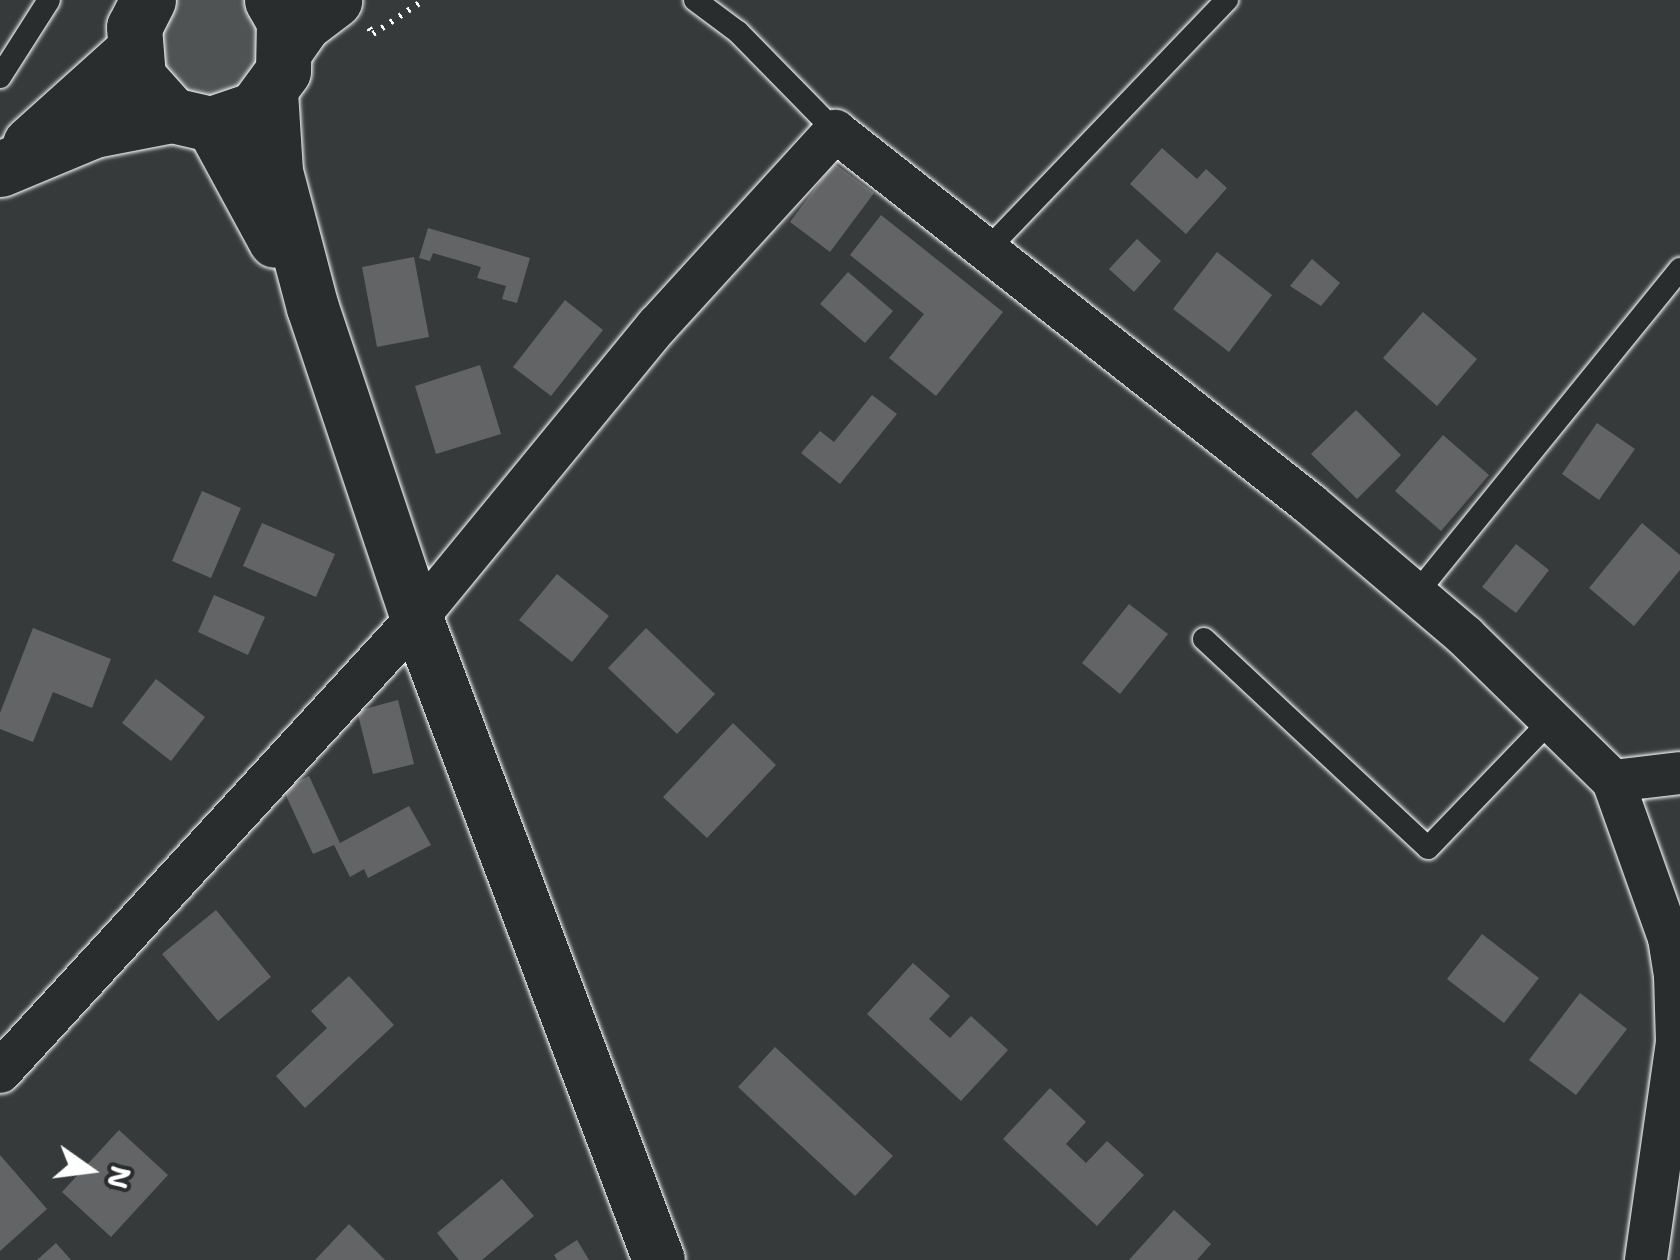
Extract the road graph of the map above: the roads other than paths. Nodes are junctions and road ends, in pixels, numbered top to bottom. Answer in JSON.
{"nodes":[{"id":1,"x":49,"y":0,"type":"edge"},
{"id":2,"x":148,"y":0,"type":"edge"},
{"id":3,"x":694,"y":0,"type":"edge"},
{"id":4,"x":1227,"y":0,"type":"edge"},
{"id":5,"x":350,"y":11,"type":"edge"},
{"id":6,"x":277,"y":46,"type":"edge"},
{"id":7,"x":132,"y":52,"type":"junction"},
{"id":8,"x":0,"y":77,"type":"edge"},
{"id":9,"x":192,"y":119,"type":"junction"},
{"id":10,"x":835,"y":131,"type":"junction"},
{"id":11,"x":4,"y":166,"type":"edge"},
{"id":12,"x":987,"y":250,"type":"junction"},
{"id":13,"x":1680,"y":269,"type":"edge"},
{"id":14,"x":313,"y":308,"type":"junction"},
{"id":15,"x":1416,"y":594,"type":"junction"},
{"id":16,"x":417,"y":618,"type":"junction"},
{"id":17,"x":1204,"y":639,"type":"dead end"},
{"id":18,"x":1551,"y":720,"type":"junction"},
{"id":19,"x":1680,"y":773,"type":"edge"},
{"id":20,"x":1613,"y":780,"type":"junction"},
{"id":21,"x":0,"y":1072,"type":"edge"},
{"id":22,"x":659,"y":1260,"type":"edge"},
{"id":23,"x":1646,"y":1260,"type":"edge"}],
"edges":[{"from":1,"to":8,"type":"lane"},
{"from":2,"to":7,"type":"main road"},
{"from":3,"to":10,"type":"lane"},
{"from":4,"to":12,"type":"lane"},
{"from":5,"to":6,"type":"main road"},
{"from":6,"to":9,"type":"main road"},
{"from":6,"to":14,"type":"street"},
{"from":7,"to":9,"type":"main road"},
{"from":7,"to":11,"type":"main road"},
{"from":9,"to":11,"type":"main road"},
{"from":9,"to":14,"type":"street"},
{"from":10,"to":12,"type":"street"},
{"from":10,"to":16,"type":"street"},
{"from":12,"to":15,"type":"street"},
{"from":13,"to":15,"type":"lane"},
{"from":14,"to":16,"type":"street"},
{"from":15,"to":18,"type":"street"},
{"from":16,"to":21,"type":"street"},
{"from":16,"to":22,"type":"street"},
{"from":17,"to":18,"type":"lane"},
{"from":18,"to":20,"type":"street"},
{"from":19,"to":20,"type":"street"},
{"from":20,"to":23,"type":"street"}]}
